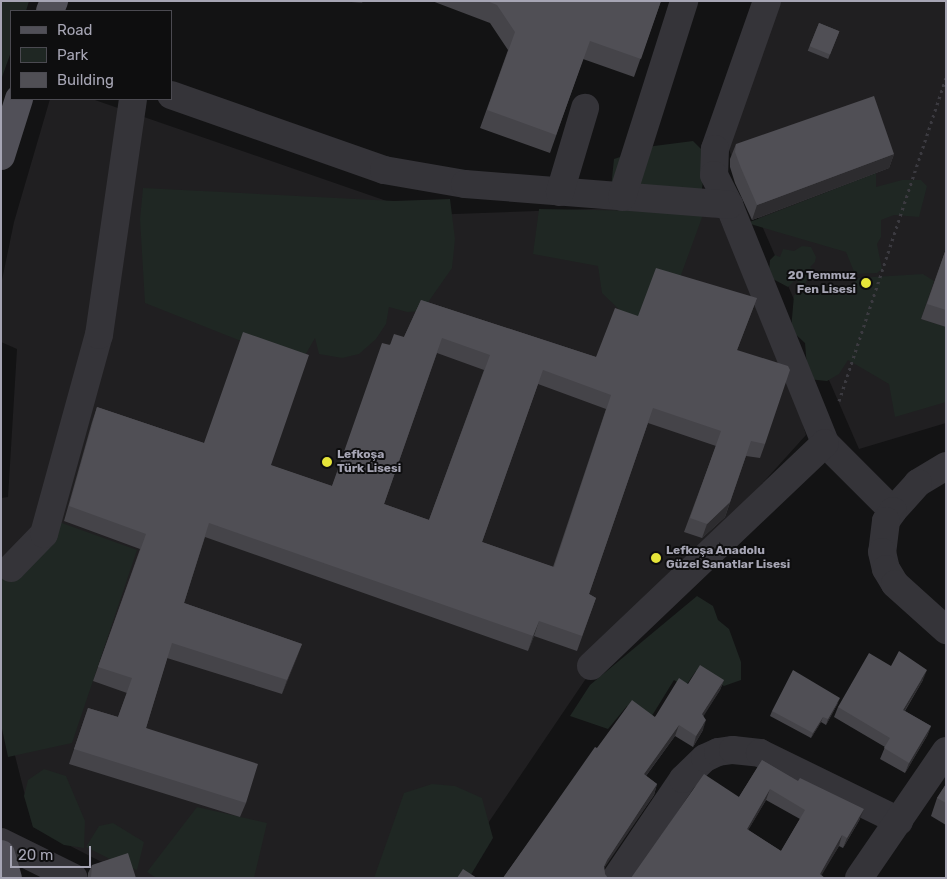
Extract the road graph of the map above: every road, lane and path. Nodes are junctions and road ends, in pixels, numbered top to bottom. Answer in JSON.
{"nodes":[{"id":1,"x":684,"y":1,"type":"edge"},
{"id":2,"x":762,"y":3,"type":"edge"},
{"id":3,"x":946,"y":76,"type":"edge"},
{"id":4,"x":172,"y":95,"type":"edge"},
{"id":5,"x":19,"y":100,"type":"edge"},
{"id":6,"x":133,"y":100,"type":"edge"},
{"id":7,"x":585,"y":108,"type":"dead end"},
{"id":8,"x":1,"y":156,"type":"edge"},
{"id":9,"x":560,"y":192,"type":"junction"},
{"id":10,"x":622,"y":197,"type":"junction"},
{"id":11,"x":729,"y":205,"type":"junction"},
{"id":12,"x":825,"y":443,"type":"junction"},
{"id":13,"x":946,"y":466,"type":"edge"},
{"id":14,"x":893,"y":511,"type":"junction"},
{"id":15,"x":11,"y":568,"type":"dead end"},
{"id":16,"x":946,"y":630,"type":"edge"},
{"id":17,"x":591,"y":666,"type":"dead end"},
{"id":18,"x":946,"y":751,"type":"edge"},
{"id":19,"x":899,"y":821,"type":"junction"},
{"id":20,"x":1,"y":842,"type":"edge"},
{"id":21,"x":1,"y":854,"type":"edge"},
{"id":22,"x":8,"y":878,"type":"edge"},
{"id":23,"x":74,"y":878,"type":"edge"},
{"id":24,"x":616,"y":878,"type":"edge"},
{"id":25,"x":859,"y":878,"type":"edge"}],
"edges":[{"from":1,"to":10,"type":"lane"},
{"from":2,"to":11,"type":"lane"},
{"from":3,"to":12,"type":"path"},
{"from":4,"to":9,"type":"lane"},
{"from":5,"to":8,"type":"main road"},
{"from":6,"to":15,"type":"lane"},
{"from":7,"to":9,"type":"lane"},
{"from":9,"to":10,"type":"lane"},
{"from":10,"to":11,"type":"lane"},
{"from":11,"to":12,"type":"lane"},
{"from":12,"to":14,"type":"lane"},
{"from":12,"to":17,"type":"lane"},
{"from":13,"to":14,"type":"lane"},
{"from":14,"to":16,"type":"lane"},
{"from":18,"to":19,"type":"lane"},
{"from":19,"to":24,"type":"lane"},
{"from":19,"to":25,"type":"lane"},
{"from":20,"to":23,"type":"lane"},
{"from":21,"to":22,"type":"main road"}]}
